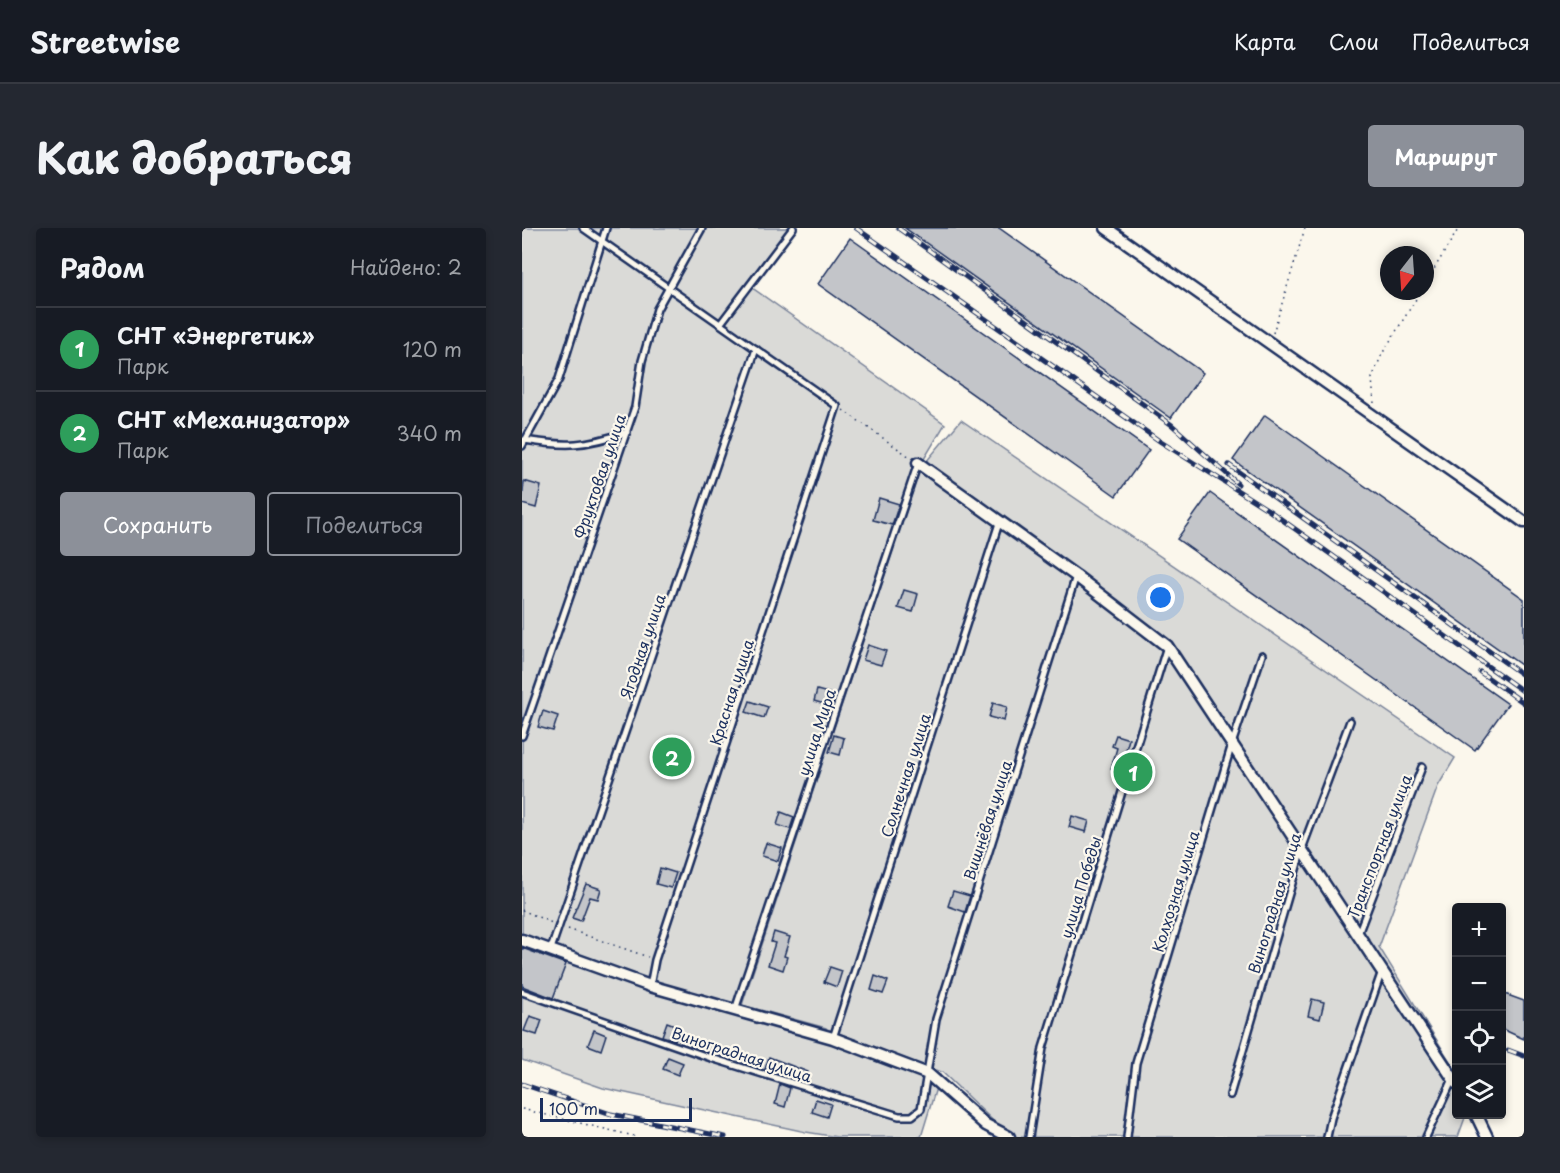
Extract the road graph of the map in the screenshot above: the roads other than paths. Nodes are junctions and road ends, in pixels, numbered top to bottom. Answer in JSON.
{"nodes":[{"id":1,"x":583,"y":228,"type":"edge"},
{"id":2,"x":606,"y":228,"type":"edge"},
{"id":3,"x":702,"y":228,"type":"edge"},
{"id":4,"x":793,"y":228,"type":"edge"},
{"id":5,"x":1106,"y":228,"type":"edge"},
{"id":6,"x":602,"y":241,"type":"junction"},
{"id":7,"x":669,"y":288,"type":"junction"},
{"id":8,"x":721,"y":323,"type":"junction"},
{"id":9,"x":756,"y":349,"type":"junction"},
{"id":10,"x":627,"y":432,"type":"junction"},
{"id":11,"x":523,"y":442,"type":"edge"},
{"id":12,"x":918,"y":462,"type":"joint"},
{"id":13,"x":1000,"y":519,"type":"junction"},
{"id":14,"x":1524,"y":522,"type":"edge"},
{"id":15,"x":1076,"y":576,"type":"junction"},
{"id":16,"x":1167,"y":646,"type":"junction"},
{"id":17,"x":1262,"y":655,"type":"dead end"},
{"id":18,"x":1350,"y":721,"type":"dead end"},
{"id":19,"x":522,"y":736,"type":"edge"},
{"id":20,"x":1232,"y":744,"type":"junction"},
{"id":21,"x":1422,"y":767,"type":"dead end"},
{"id":22,"x":1302,"y":849,"type":"junction"},
{"id":23,"x":1358,"y":934,"type":"junction"},
{"id":24,"x":522,"y":940,"type":"edge"},
{"id":25,"x":550,"y":951,"type":"junction"},
{"id":26,"x":1383,"y":970,"type":"junction"},
{"id":27,"x":650,"y":986,"type":"junction"},
{"id":28,"x":522,"y":992,"type":"edge"},
{"id":29,"x":735,"y":1010,"type":"junction"},
{"id":30,"x":833,"y":1038,"type":"junction"},
{"id":31,"x":928,"y":1074,"type":"junction"},
{"id":32,"x":1452,"y":1076,"type":"edge"},
{"id":33,"x":1452,"y":1087,"type":"edge"},
{"id":34,"x":1230,"y":1095,"type":"dead end"},
{"id":35,"x":1478,"y":1119,"type":"edge"},
{"id":36,"x":1009,"y":1137,"type":"edge"},
{"id":37,"x":1029,"y":1137,"type":"edge"},
{"id":38,"x":1127,"y":1137,"type":"edge"},
{"id":39,"x":1327,"y":1137,"type":"edge"},
{"id":40,"x":1426,"y":1137,"type":"edge"},
{"id":41,"x":1487,"y":1137,"type":"edge"}],
"edges":[{"from":1,"to":6,"type":"lane"},
{"from":2,"to":6,"type":"lane"},
{"from":3,"to":7,"type":"lane","name":"Фруктовая улица"},
{"from":4,"to":8,"type":"lane"},
{"from":5,"to":14,"type":"street"},
{"from":6,"to":7,"type":"lane"},
{"from":6,"to":11,"type":"lane"},
{"from":7,"to":8,"type":"lane"},
{"from":7,"to":10,"type":"lane","name":"Фруктовая улица"},
{"from":8,"to":9,"type":"lane"},
{"from":9,"to":25,"type":"lane","name":"Ягодная улица"},
{"from":9,"to":27,"type":"lane","name":"Красная улица"},
{"from":10,"to":11,"type":"lane"},
{"from":10,"to":19,"type":"lane","name":"Фруктовая улица"},
{"from":12,"to":13,"type":"street"},
{"from":12,"to":29,"type":"lane","name":"улица Мира"},
{"from":13,"to":15,"type":"street"},
{"from":13,"to":30,"type":"lane","name":"Солнечная улица"},
{"from":15,"to":16,"type":"street"},
{"from":15,"to":31,"type":"lane","name":"Вишнёвая улица"},
{"from":16,"to":20,"type":"street"},
{"from":16,"to":37,"type":"lane","name":"улица Победы"},
{"from":17,"to":20,"type":"lane","name":"Колхозная улица"},
{"from":18,"to":22,"type":"lane","name":"Виноградная улица"},
{"from":20,"to":22,"type":"street"},
{"from":20,"to":38,"type":"lane","name":"Колхозная улица"},
{"from":21,"to":23,"type":"lane","name":"Транспортная улица"},
{"from":22,"to":23,"type":"street"},
{"from":22,"to":34,"type":"lane","name":"Виноградная улица"},
{"from":23,"to":26,"type":"street"},
{"from":24,"to":25,"type":"street"},
{"from":25,"to":27,"type":"street"},
{"from":26,"to":32,"type":"street"},
{"from":26,"to":39,"type":"lane"},
{"from":27,"to":29,"type":"street"},
{"from":28,"to":31,"type":"lane","name":"Виноградная улица"},
{"from":29,"to":30,"type":"street"},
{"from":30,"to":31,"type":"street"},
{"from":31,"to":36,"type":"street"},
{"from":33,"to":40,"type":"lane"},
{"from":35,"to":41,"type":"street"}]}
